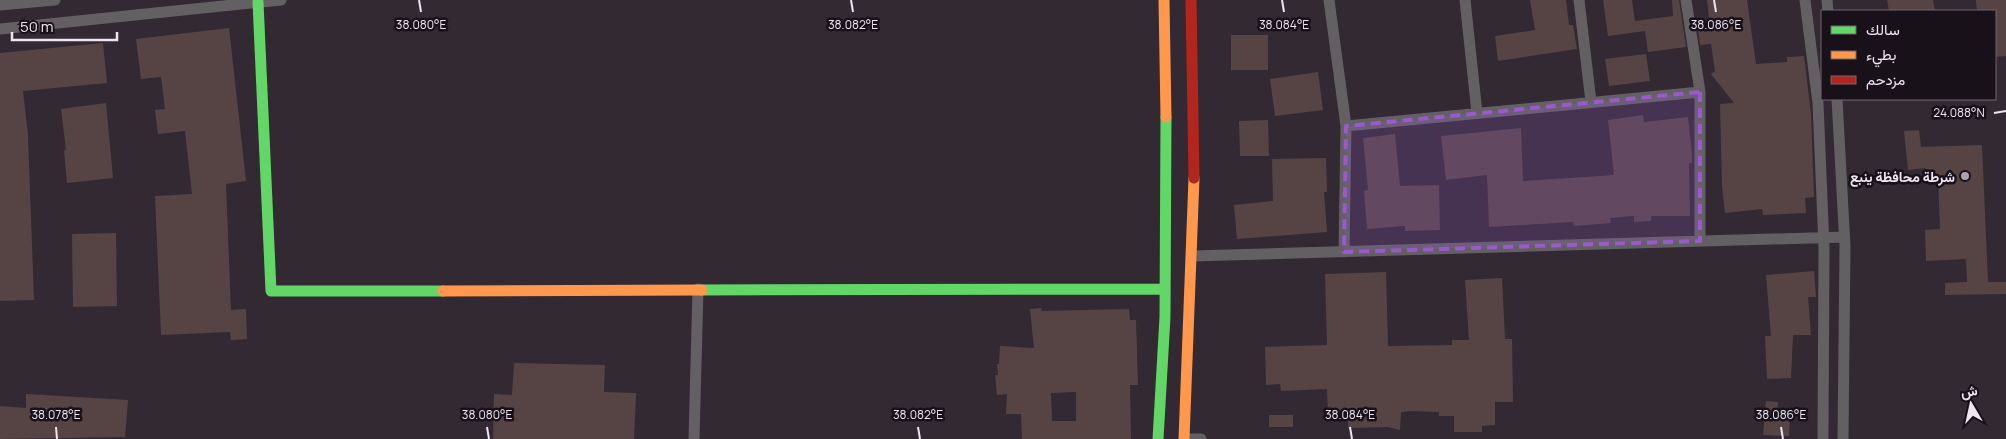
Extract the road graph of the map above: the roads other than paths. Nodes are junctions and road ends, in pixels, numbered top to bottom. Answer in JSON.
{"nodes":[{"id":1,"x":55,"y":0,"type":"edge"},
{"id":2,"x":281,"y":0,"type":"edge"},
{"id":3,"x":1164,"y":0,"type":"edge"},
{"id":4,"x":1191,"y":0,"type":"edge"},
{"id":5,"x":1329,"y":0,"type":"edge"},
{"id":6,"x":1464,"y":0,"type":"edge"},
{"id":7,"x":1580,"y":0,"type":"edge"},
{"id":8,"x":1686,"y":0,"type":"edge"},
{"id":9,"x":1805,"y":0,"type":"edge"},
{"id":10,"x":258,"y":2,"type":"junction"},
{"id":11,"x":0,"y":6,"type":"edge"},
{"id":12,"x":0,"y":29,"type":"edge"},
{"id":13,"x":1700,"y":92,"type":"junction"},
{"id":14,"x":1837,"y":100,"type":"edge"},
{"id":15,"x":1591,"y":102,"type":"junction"},
{"id":16,"x":1477,"y":113,"type":"junction"},
{"id":17,"x":1346,"y":126,"type":"junction"},
{"id":18,"x":1844,"y":237,"type":"junction"},
{"id":19,"x":1824,"y":238,"type":"junction"},
{"id":20,"x":1700,"y":241,"type":"junction"},
{"id":21,"x":1344,"y":252,"type":"junction"},
{"id":22,"x":1192,"y":256,"type":"junction"},
{"id":23,"x":698,"y":289,"type":"junction"},
{"id":24,"x":1165,"y":289,"type":"junction"},
{"id":25,"x":694,"y":439,"type":"edge"},
{"id":26,"x":1158,"y":439,"type":"edge"},
{"id":27,"x":1184,"y":439,"type":"edge"},
{"id":28,"x":1201,"y":439,"type":"edge"},
{"id":29,"x":1823,"y":439,"type":"edge"},
{"id":30,"x":1843,"y":439,"type":"edge"}],
"edges":[{"from":1,"to":11,"type":"street"},
{"from":2,"to":10,"type":"street"},
{"from":3,"to":24,"type":"street"},
{"from":4,"to":22,"type":"street"},
{"from":5,"to":17,"type":"street"},
{"from":6,"to":16,"type":"street"},
{"from":7,"to":15,"type":"street"},
{"from":8,"to":13,"type":"street"},
{"from":9,"to":19,"type":"street"},
{"from":10,"to":12,"type":"street"},
{"from":10,"to":23,"type":"street"},
{"from":13,"to":15,"type":"street"},
{"from":13,"to":20,"type":"street"},
{"from":14,"to":18,"type":"street"},
{"from":15,"to":16,"type":"street"},
{"from":16,"to":17,"type":"street"},
{"from":17,"to":21,"type":"street"},
{"from":18,"to":19,"type":"street"},
{"from":18,"to":30,"type":"street"},
{"from":19,"to":20,"type":"street"},
{"from":19,"to":29,"type":"street"},
{"from":20,"to":21,"type":"street"},
{"from":21,"to":22,"type":"street"},
{"from":22,"to":27,"type":"street"},
{"from":23,"to":24,"type":"street"},
{"from":23,"to":25,"type":"street"},
{"from":24,"to":26,"type":"street"},
{"from":27,"to":28,"type":"street"}]}
